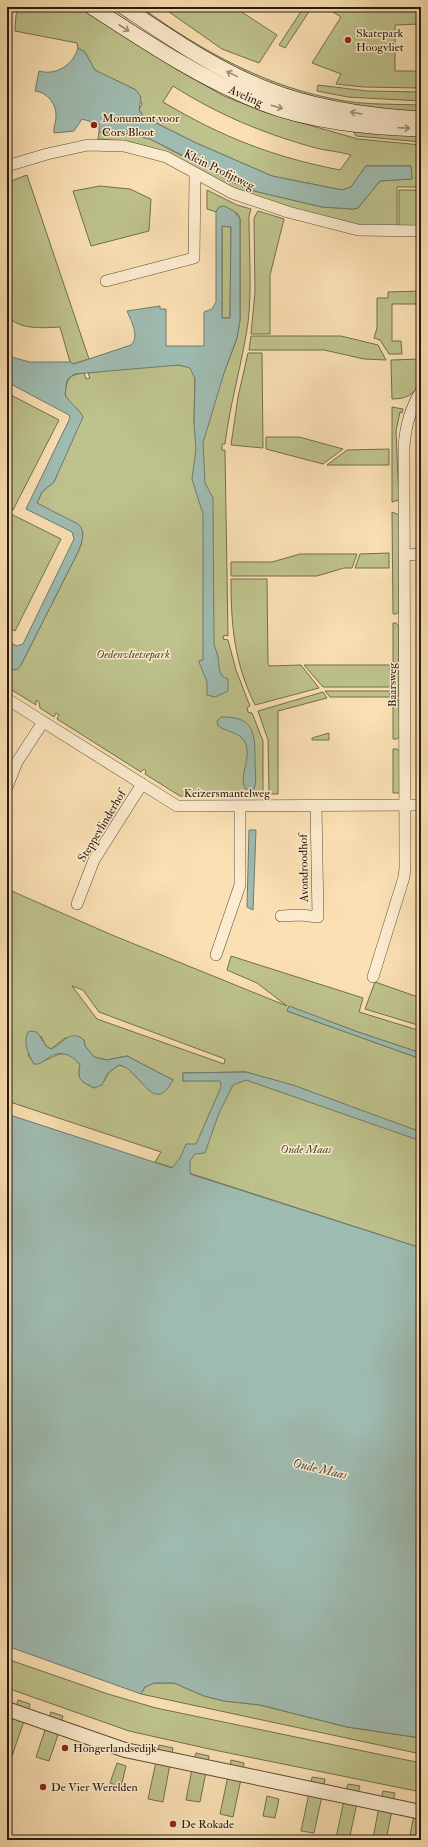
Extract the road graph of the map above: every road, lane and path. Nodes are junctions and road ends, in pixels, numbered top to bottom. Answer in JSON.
{"nodes":[{"id":1,"x":92,"y":7,"type":"edge"},
{"id":2,"x":124,"y":7,"type":"edge"},
{"id":3,"x":421,"y":119,"type":"edge"},
{"id":4,"x":421,"y":129,"type":"edge"},
{"id":5,"x":7,"y":166,"type":"edge"},
{"id":6,"x":195,"y":174,"type":"junction"},
{"id":7,"x":421,"y":231,"type":"edge"},
{"id":8,"x":106,"y":280,"type":"dead end"},
{"id":9,"x":421,"y":391,"type":"edge"},
{"id":10,"x":405,"y":554,"type":"junction"},
{"id":11,"x":421,"y":554,"type":"edge"},
{"id":12,"x":7,"y":699,"type":"edge"},
{"id":13,"x":43,"y":722,"type":"junction"},
{"id":14,"x":142,"y":784,"type":"junction"},
{"id":15,"x":7,"y":787,"type":"edge"},
{"id":16,"x":406,"y":805,"type":"junction"},
{"id":17,"x":421,"y":805,"type":"edge"},
{"id":18,"x":240,"y":806,"type":"junction"},
{"id":19,"x":316,"y":806,"type":"junction"},
{"id":20,"x":77,"y":904,"type":"dead end"},
{"id":21,"x":281,"y":916,"type":"dead end"},
{"id":22,"x":216,"y":955,"type":"dead end"},
{"id":23,"x":373,"y":977,"type":"dead end"},
{"id":24,"x":7,"y":1709,"type":"edge"},
{"id":25,"x":421,"y":1812,"type":"edge"}],
"edges":[{"from":1,"to":4,"type":"main road","name":"Aveling","one_way":true},
{"from":3,"to":2,"type":"main road","name":"Aveling","one_way":true},
{"from":5,"to":6,"type":"street","name":"Klein Profijtweg"},
{"from":6,"to":7,"type":"street","name":"Klein Profijtweg"},
{"from":6,"to":8,"type":"street"},
{"from":9,"to":10,"type":"street","name":"Baarsweg"},
{"from":10,"to":11,"type":"street"},
{"from":10,"to":16,"type":"street","name":"Baarsweg"},
{"from":12,"to":13,"type":"street","name":"Keizersmantelweg"},
{"from":13,"to":14,"type":"street","name":"Keizersmantelweg"},
{"from":13,"to":15,"type":"street"},
{"from":14,"to":18,"type":"street","name":"Keizersmantelweg"},
{"from":14,"to":20,"type":"street","name":"Steppevlinderhof"},
{"from":16,"to":17,"type":"street","name":"Keizersmantelweg"},
{"from":16,"to":19,"type":"street","name":"Keizersmantelweg"},
{"from":16,"to":23,"type":"street","name":"Baarsweg"},
{"from":18,"to":19,"type":"street","name":"Keizersmantelweg"},
{"from":18,"to":22,"type":"street"},
{"from":19,"to":21,"type":"street","name":"Avondroodhof"},
{"from":24,"to":25,"type":"street"}]}
